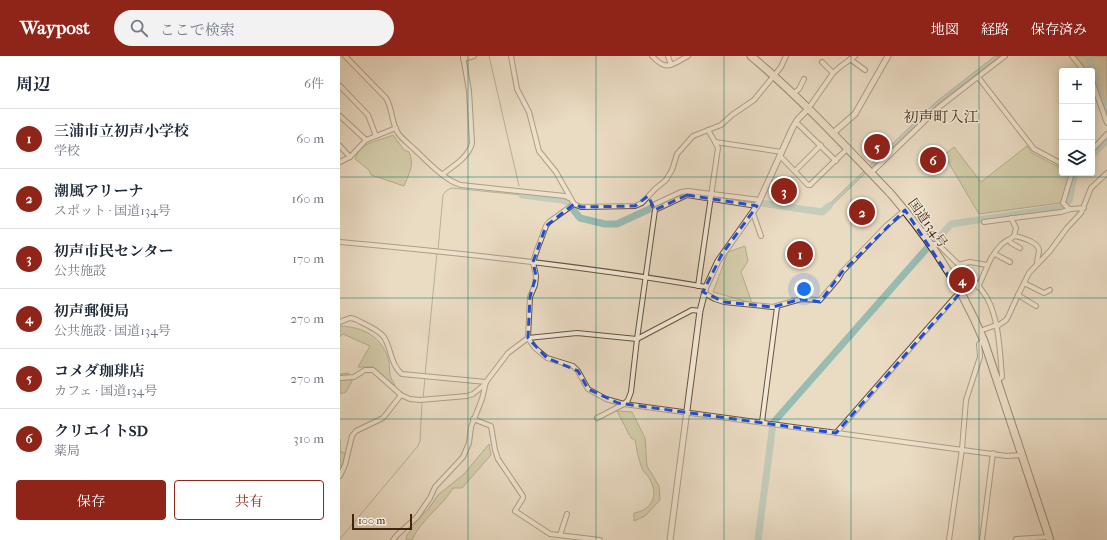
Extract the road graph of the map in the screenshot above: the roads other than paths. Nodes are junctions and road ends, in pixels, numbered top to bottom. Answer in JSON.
{"nodes":[{"id":1,"x":345,"y":56,"type":"edge"},
{"id":2,"x":474,"y":56,"type":"edge"},
{"id":3,"x":512,"y":56,"type":"edge"},
{"id":4,"x":652,"y":56,"type":"edge"},
{"id":5,"x":668,"y":56,"type":"edge"},
{"id":6,"x":688,"y":56,"type":"edge"},
{"id":7,"x":751,"y":56,"type":"edge"},
{"id":8,"x":786,"y":56,"type":"edge"},
{"id":9,"x":855,"y":56,"type":"edge"},
{"id":10,"x":888,"y":56,"type":"edge"},
{"id":11,"x":1005,"y":56,"type":"edge"},
{"id":12,"x":1072,"y":56,"type":"edge"},
{"id":13,"x":463,"y":57,"type":"edge"},
{"id":14,"x":850,"y":59,"type":"junction"},
{"id":15,"x":822,"y":62,"type":"dead end"},
{"id":16,"x":671,"y":65,"type":"junction"},
{"id":17,"x":1082,"y":68,"type":"edge"},
{"id":18,"x":865,"y":70,"type":"dead end"},
{"id":19,"x":833,"y":73,"type":"junction"},
{"id":20,"x":775,"y":76,"type":"junction"},
{"id":21,"x":978,"y":77,"type":"junction"},
{"id":22,"x":804,"y":78,"type":"dead end"},
{"id":23,"x":340,"y":86,"type":"edge"},
{"id":24,"x":1095,"y":89,"type":"edge"},
{"id":25,"x":794,"y":94,"type":"junction"},
{"id":26,"x":808,"y":109,"type":"junction"},
{"id":27,"x":340,"y":116,"type":"edge"},
{"id":28,"x":796,"y":122,"type":"junction"},
{"id":29,"x":1107,"y":123,"type":"edge"},
{"id":30,"x":396,"y":128,"type":"junction"},
{"id":31,"x":708,"y":130,"type":"junction"},
{"id":32,"x":832,"y":134,"type":"junction"},
{"id":33,"x":1107,"y":134,"type":"edge"},
{"id":34,"x":376,"y":136,"type":"junction"},
{"id":35,"x":366,"y":140,"type":"junction"},
{"id":36,"x":715,"y":142,"type":"junction"},
{"id":37,"x":340,"y":146,"type":"edge"},
{"id":38,"x":820,"y":146,"type":"junction"},
{"id":39,"x":1095,"y":147,"type":"edge"},
{"id":40,"x":847,"y":149,"type":"junction"},
{"id":41,"x":781,"y":154,"type":"junction"},
{"id":42,"x":350,"y":157,"type":"junction"},
{"id":43,"x":836,"y":161,"type":"junction"},
{"id":44,"x":340,"y":162,"type":"edge"},
{"id":45,"x":1059,"y":162,"type":"edge"},
{"id":46,"x":795,"y":171,"type":"junction"},
{"id":47,"x":871,"y":173,"type":"junction"},
{"id":48,"x":1107,"y":173,"type":"edge"},
{"id":49,"x":443,"y":174,"type":"junction"},
{"id":50,"x":1071,"y":176,"type":"edge"},
{"id":51,"x":648,"y":196,"type":"junction"},
{"id":52,"x":711,"y":196,"type":"junction"},
{"id":53,"x":570,"y":198,"type":"junction"},
{"id":54,"x":758,"y":203,"type":"junction"},
{"id":55,"x":574,"y":204,"type":"junction"},
{"id":56,"x":654,"y":207,"type":"junction"},
{"id":57,"x":1069,"y":208,"type":"junction"},
{"id":58,"x":1084,"y":208,"type":"junction"},
{"id":59,"x":905,"y":210,"type":"junction"},
{"id":60,"x":753,"y":213,"type":"junction"},
{"id":61,"x":1011,"y":218,"type":"junction"},
{"id":62,"x":984,"y":222,"type":"dead end"},
{"id":63,"x":761,"y":236,"type":"dead end"},
{"id":64,"x":1014,"y":236,"type":"junction"},
{"id":65,"x":1009,"y":240,"type":"junction"},
{"id":66,"x":340,"y":242,"type":"edge"},
{"id":67,"x":931,"y":245,"type":"junction"},
{"id":68,"x":1020,"y":248,"type":"dead end"},
{"id":69,"x":995,"y":254,"type":"junction"},
{"id":70,"x":533,"y":262,"type":"junction"},
{"id":71,"x":1010,"y":262,"type":"dead end"},
{"id":72,"x":1037,"y":263,"type":"junction"},
{"id":73,"x":987,"y":264,"type":"junction"},
{"id":74,"x":958,"y":265,"type":"junction"},
{"id":75,"x":646,"y":277,"type":"junction"},
{"id":76,"x":1024,"y":283,"type":"junction"},
{"id":77,"x":698,"y":286,"type":"junction"},
{"id":78,"x":978,"y":287,"type":"junction"},
{"id":79,"x":705,"y":290,"type":"junction"},
{"id":80,"x":1050,"y":290,"type":"dead end"},
{"id":81,"x":960,"y":293,"type":"junction"},
{"id":82,"x":1018,"y":295,"type":"junction"},
{"id":83,"x":1036,"y":306,"type":"dead end"},
{"id":84,"x":777,"y":307,"type":"junction"},
{"id":85,"x":700,"y":311,"type":"junction"},
{"id":86,"x":340,"y":322,"type":"edge"},
{"id":87,"x":996,"y":326,"type":"junction"},
{"id":88,"x":980,"y":331,"type":"junction"},
{"id":89,"x":528,"y":338,"type":"junction"},
{"id":90,"x":637,"y":339,"type":"junction"},
{"id":91,"x":984,"y":341,"type":"junction"},
{"id":92,"x":340,"y":378,"type":"edge"},
{"id":93,"x":998,"y":380,"type":"junction"},
{"id":94,"x":485,"y":383,"type":"junction"},
{"id":95,"x":401,"y":395,"type":"junction"},
{"id":96,"x":624,"y":404,"type":"junction"},
{"id":97,"x":686,"y":413,"type":"junction"},
{"id":98,"x":598,"y":418,"type":"dead end"},
{"id":99,"x":473,"y":419,"type":"junction"},
{"id":100,"x":762,"y":422,"type":"junction"},
{"id":101,"x":836,"y":433,"type":"junction"},
{"id":102,"x":962,"y":450,"type":"junction"},
{"id":103,"x":993,"y":453,"type":"junction"},
{"id":104,"x":1023,"y":455,"type":"junction"},
{"id":105,"x":340,"y":476,"type":"edge"},
{"id":106,"x":567,"y":514,"type":"dead end"},
{"id":107,"x":560,"y":535,"type":"junction"},
{"id":108,"x":1049,"y":538,"type":"edge"},
{"id":109,"x":1016,"y":539,"type":"edge"},
{"id":110,"x":394,"y":540,"type":"edge"},
{"id":111,"x":600,"y":540,"type":"edge"},
{"id":112,"x":670,"y":540,"type":"edge"},
{"id":113,"x":949,"y":540,"type":"edge"},
{"id":114,"x":982,"y":540,"type":"edge"}],
"edges":[{"from":1,"to":30,"type":"street"},
{"from":2,"to":13,"type":"street"},
{"from":3,"to":53,"type":"street"},
{"from":4,"to":16,"type":"street"},
{"from":5,"to":16,"type":"street"},
{"from":6,"to":16,"type":"street"},
{"from":7,"to":20,"type":"highway","name":"国道134号"},
{"from":8,"to":20,"type":"street"},
{"from":9,"to":14,"type":"street"},
{"from":10,"to":32,"type":"street"},
{"from":11,"to":21,"type":"street"},
{"from":12,"to":17,"type":"street"},
{"from":13,"to":49,"type":"street"},
{"from":14,"to":18,"type":"street"},
{"from":14,"to":19,"type":"street"},
{"from":15,"to":19,"type":"street"},
{"from":19,"to":26,"type":"street"},
{"from":20,"to":25,"type":"highway","name":"国道134号"},
{"from":20,"to":31,"type":"street"},
{"from":21,"to":45,"type":"street"},
{"from":21,"to":47,"type":"street"},
{"from":22,"to":25,"type":"street"},
{"from":23,"to":34,"type":"street"},
{"from":24,"to":29,"type":"street"},
{"from":25,"to":26,"type":"highway","name":"国道134号"},
{"from":26,"to":28,"type":"street"},
{"from":26,"to":32,"type":"highway","name":"国道134号"},
{"from":27,"to":35,"type":"street"},
{"from":28,"to":38,"type":"street"},
{"from":28,"to":41,"type":"street"},
{"from":30,"to":34,"type":"street"},
{"from":30,"to":49,"type":"street"},
{"from":31,"to":36,"type":"street"},
{"from":31,"to":51,"type":"street"},
{"from":32,"to":40,"type":"highway","name":"国道134号"},
{"from":33,"to":39,"type":"street"},
{"from":34,"to":35,"type":"street"},
{"from":35,"to":42,"type":"street"},
{"from":36,"to":41,"type":"street"},
{"from":36,"to":52,"type":"street"},
{"from":37,"to":42,"type":"street"},
{"from":38,"to":43,"type":"street"},
{"from":38,"to":46,"type":"street"},
{"from":40,"to":43,"type":"street"},
{"from":40,"to":47,"type":"highway","name":"国道134号"},
{"from":41,"to":46,"type":"street"},
{"from":41,"to":54,"type":"street"},
{"from":42,"to":44,"type":"street"},
{"from":43,"to":46,"type":"street"},
{"from":47,"to":59,"type":"highway","name":"国道134号"},
{"from":48,"to":58,"type":"street"},
{"from":49,"to":53,"type":"street"},
{"from":50,"to":57,"type":"street"},
{"from":51,"to":55,"type":"street"},
{"from":51,"to":56,"type":"street"},
{"from":52,"to":54,"type":"street"},
{"from":52,"to":56,"type":"street"},
{"from":52,"to":77,"type":"street"},
{"from":53,"to":55,"type":"street"},
{"from":54,"to":60,"type":"street"},
{"from":55,"to":70,"type":"street"},
{"from":56,"to":75,"type":"street"},
{"from":57,"to":58,"type":"street"},
{"from":57,"to":61,"type":"street"},
{"from":58,"to":72,"type":"street"},
{"from":59,"to":67,"type":"highway","name":"国道134号"},
{"from":59,"to":84,"type":"street"},
{"from":60,"to":63,"type":"street"},
{"from":60,"to":79,"type":"street"},
{"from":61,"to":62,"type":"street"},
{"from":61,"to":64,"type":"street"},
{"from":64,"to":65,"type":"street"},
{"from":64,"to":72,"type":"street"},
{"from":65,"to":68,"type":"street"},
{"from":65,"to":69,"type":"street"},
{"from":66,"to":70,"type":"street"},
{"from":67,"to":74,"type":"street"},
{"from":67,"to":81,"type":"highway","name":"国道134号"},
{"from":69,"to":71,"type":"street"},
{"from":69,"to":73,"type":"street"},
{"from":70,"to":75,"type":"street"},
{"from":70,"to":89,"type":"street"},
{"from":72,"to":76,"type":"street"},
{"from":73,"to":74,"type":"street"},
{"from":73,"to":78,"type":"street"},
{"from":74,"to":78,"type":"street"},
{"from":75,"to":77,"type":"street"},
{"from":75,"to":90,"type":"street"},
{"from":76,"to":80,"type":"street"},
{"from":76,"to":82,"type":"street"},
{"from":77,"to":79,"type":"street"},
{"from":78,"to":87,"type":"street"},
{"from":79,"to":84,"type":"street"},
{"from":79,"to":85,"type":"street"},
{"from":81,"to":88,"type":"highway","name":"国道134号"},
{"from":81,"to":101,"type":"street"},
{"from":82,"to":83,"type":"street"},
{"from":82,"to":87,"type":"street"},
{"from":84,"to":100,"type":"street"},
{"from":85,"to":90,"type":"street"},
{"from":85,"to":97,"type":"street"},
{"from":86,"to":94,"type":"street"},
{"from":87,"to":88,"type":"street"},
{"from":87,"to":93,"type":"street"},
{"from":88,"to":91,"type":"highway","name":"国道134号"},
{"from":89,"to":90,"type":"street"},
{"from":89,"to":94,"type":"street"},
{"from":89,"to":96,"type":"street"},
{"from":90,"to":96,"type":"street"},
{"from":91,"to":93,"type":"highway","name":"国道134号"},
{"from":91,"to":102,"type":"street"},
{"from":92,"to":95,"type":"street"},
{"from":93,"to":104,"type":"highway","name":"国道134号"},
{"from":94,"to":95,"type":"street"},
{"from":94,"to":99,"type":"street"},
{"from":95,"to":105,"type":"street"},
{"from":96,"to":97,"type":"street"},
{"from":96,"to":98,"type":"street"},
{"from":97,"to":100,"type":"street"},
{"from":97,"to":112,"type":"street"},
{"from":99,"to":107,"type":"street"},
{"from":99,"to":110,"type":"street"},
{"from":100,"to":101,"type":"street"},
{"from":101,"to":102,"type":"street"},
{"from":102,"to":103,"type":"street"},
{"from":102,"to":113,"type":"street"},
{"from":103,"to":104,"type":"street"},
{"from":103,"to":114,"type":"street"},
{"from":104,"to":108,"type":"highway","name":"国道134号"},
{"from":106,"to":107,"type":"street"},
{"from":107,"to":111,"type":"street"},
{"from":108,"to":109,"type":"street"}]}
